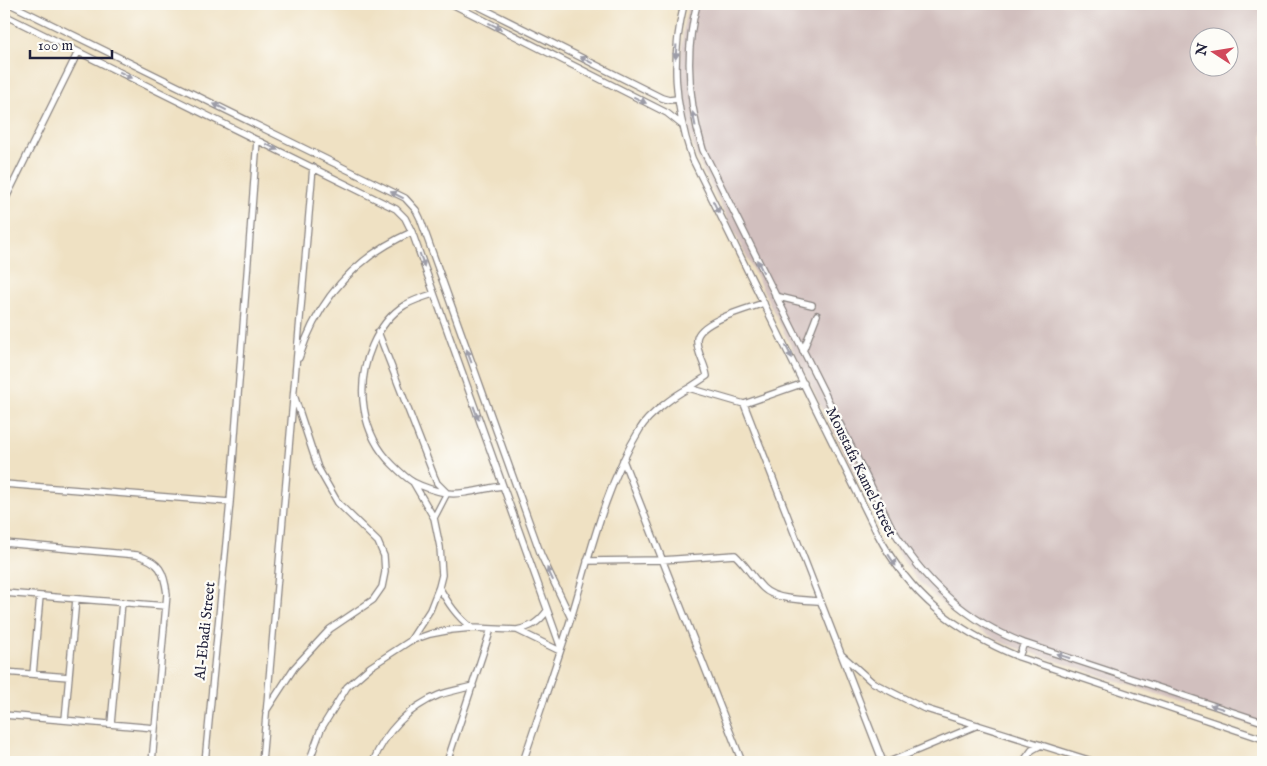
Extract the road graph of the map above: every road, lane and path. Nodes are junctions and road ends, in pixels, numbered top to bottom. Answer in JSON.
{"nodes":[{"id":1,"x":10,"y":4,"type":"edge"},
{"id":2,"x":452,"y":4,"type":"edge"},
{"id":3,"x":474,"y":4,"type":"edge"},
{"id":4,"x":684,"y":4,"type":"edge"},
{"id":5,"x":697,"y":4,"type":"edge"},
{"id":6,"x":4,"y":15,"type":"edge"},
{"id":7,"x":78,"y":52,"type":"junction"},
{"id":8,"x":677,"y":99,"type":"junction"},
{"id":9,"x":682,"y":125,"type":"junction"},
{"id":10,"x":256,"y":140,"type":"junction"},
{"id":11,"x":313,"y":167,"type":"junction"},
{"id":12,"x":4,"y":202,"type":"edge"},
{"id":13,"x":412,"y":232,"type":"junction"},
{"id":14,"x":433,"y":294,"type":"junction"},
{"id":15,"x":775,"y":296,"type":"junction"},
{"id":16,"x":764,"y":303,"type":"junction"},
{"id":17,"x":812,"y":305,"type":"dead end"},
{"id":18,"x":816,"y":315,"type":"dead end"},
{"id":19,"x":786,"y":318,"type":"junction"},
{"id":20,"x":774,"y":324,"type":"junction"},
{"id":21,"x":791,"y":328,"type":"junction"},
{"id":22,"x":378,"y":332,"type":"junction"},
{"id":23,"x":779,"y":334,"type":"junction"},
{"id":24,"x":803,"y":351,"type":"junction"},
{"id":25,"x":296,"y":368,"type":"junction"},
{"id":26,"x":804,"y":383,"type":"junction"},
{"id":27,"x":689,"y":388,"type":"junction"},
{"id":28,"x":293,"y":393,"type":"junction"},
{"id":29,"x":744,"y":404,"type":"junction"},
{"id":30,"x":623,"y":460,"type":"junction"},
{"id":31,"x":413,"y":482,"type":"junction"},
{"id":32,"x":4,"y":484,"type":"edge"},
{"id":33,"x":502,"y":486,"type":"junction"},
{"id":34,"x":447,"y":493,"type":"junction"},
{"id":35,"x":230,"y":502,"type":"junction"},
{"id":36,"x":434,"y":518,"type":"junction"},
{"id":37,"x":4,"y":543,"type":"edge"},
{"id":38,"x":662,"y":560,"type":"junction"},
{"id":39,"x":587,"y":561,"type":"junction"},
{"id":40,"x":439,"y":587,"type":"junction"},
{"id":41,"x":4,"y":593,"type":"edge"},
{"id":42,"x":40,"y":596,"type":"junction"},
{"id":43,"x":76,"y":599,"type":"junction"},
{"id":44,"x":820,"y":601,"type":"junction"},
{"id":45,"x":122,"y":602,"type":"junction"},
{"id":46,"x":166,"y":606,"type":"junction"},
{"id":47,"x":547,"y":611,"type":"junction"},
{"id":48,"x":571,"y":618,"type":"junction"},
{"id":49,"x":472,"y":628,"type":"junction"},
{"id":50,"x":491,"y":629,"type":"junction"},
{"id":51,"x":517,"y":630,"type":"junction"},
{"id":52,"x":410,"y":641,"type":"junction"},
{"id":53,"x":1024,"y":643,"type":"junction"},
{"id":54,"x":560,"y":650,"type":"junction"},
{"id":55,"x":841,"y":655,"type":"junction"},
{"id":56,"x":1019,"y":658,"type":"junction"},
{"id":57,"x":4,"y":672,"type":"edge"},
{"id":58,"x":33,"y":674,"type":"junction"},
{"id":59,"x":69,"y":677,"type":"junction"},
{"id":60,"x":473,"y":686,"type":"junction"},
{"id":61,"x":266,"y":712,"type":"junction"},
{"id":62,"x":4,"y":715,"type":"edge"},
{"id":63,"x":65,"y":720,"type":"junction"},
{"id":64,"x":1263,"y":722,"type":"edge"},
{"id":65,"x":111,"y":724,"type":"junction"},
{"id":66,"x":978,"y":725,"type":"junction"},
{"id":67,"x":156,"y":728,"type":"junction"},
{"id":68,"x":1263,"y":739,"type":"edge"},
{"id":69,"x":1041,"y":745,"type":"junction"},
{"id":70,"x":4,"y":760,"type":"edge"},
{"id":71,"x":27,"y":762,"type":"edge"},
{"id":72,"x":152,"y":762,"type":"edge"},
{"id":73,"x":205,"y":762,"type":"edge"},
{"id":74,"x":262,"y":762,"type":"edge"},
{"id":75,"x":309,"y":762,"type":"edge"},
{"id":76,"x":373,"y":762,"type":"edge"},
{"id":77,"x":447,"y":762,"type":"edge"},
{"id":78,"x":523,"y":762,"type":"edge"},
{"id":79,"x":742,"y":762,"type":"edge"},
{"id":80,"x":883,"y":762,"type":"edge"},
{"id":81,"x":889,"y":762,"type":"edge"},
{"id":82,"x":1023,"y":762,"type":"edge"},
{"id":83,"x":1095,"y":762,"type":"edge"}],
"edges":[{"from":48,"to":1,"type":"street","one_way":true},
{"from":2,"to":9,"type":"street","one_way":true},
{"from":8,"to":3,"type":"street","one_way":true},
{"from":4,"to":8,"type":"street","name":"Moustafa Kamel Street","one_way":true},
{"from":15,"to":5,"type":"street","name":"Moustafa Kamel Street","one_way":true},
{"from":6,"to":7,"type":"street"},
{"from":7,"to":10,"type":"street","one_way":true},
{"from":7,"to":12,"type":"street"},
{"from":8,"to":9,"type":"street","name":"Moustafa Kamel Street"},
{"from":9,"to":16,"type":"street","name":"Moustafa Kamel Street","one_way":true},
{"from":10,"to":11,"type":"street","one_way":true},
{"from":10,"to":35,"type":"street","name":"Al-Ebadi Street"},
{"from":11,"to":13,"type":"street"},
{"from":11,"to":25,"type":"street"},
{"from":13,"to":14,"type":"street","one_way":true},
{"from":13,"to":25,"type":"street"},
{"from":14,"to":22,"type":"street"},
{"from":14,"to":33,"type":"street","one_way":true},
{"from":15,"to":17,"type":"street"},
{"from":15,"to":19,"type":"street","name":"Moustafa Kamel Street"},
{"from":16,"to":20,"type":"street","name":"Moustafa Kamel Street"},
{"from":16,"to":27,"type":"street"},
{"from":18,"to":24,"type":"street"},
{"from":19,"to":20,"type":"street"},
{"from":19,"to":21,"type":"street","name":"Moustafa Kamel Street"},
{"from":20,"to":23,"type":"street","name":"Moustafa Kamel Street"},
{"from":21,"to":23,"type":"street"},
{"from":21,"to":24,"type":"street","name":"Moustafa Kamel Street"},
{"from":22,"to":31,"type":"street"},
{"from":22,"to":34,"type":"street"},
{"from":23,"to":26,"type":"street","name":"Moustafa Kamel Street","one_way":true},
{"from":24,"to":53,"type":"street","name":"Moustafa Kamel Street"},
{"from":25,"to":28,"type":"street"},
{"from":26,"to":29,"type":"street"},
{"from":26,"to":56,"type":"street","name":"Moustafa Kamel Street","one_way":true},
{"from":27,"to":29,"type":"street"},
{"from":27,"to":30,"type":"street"},
{"from":28,"to":61,"type":"street"},
{"from":28,"to":61,"type":"street"},
{"from":29,"to":44,"type":"street"},
{"from":30,"to":38,"type":"street"},
{"from":30,"to":39,"type":"street"},
{"from":31,"to":34,"type":"street"},
{"from":31,"to":36,"type":"street"},
{"from":32,"to":35,"type":"street"},
{"from":33,"to":34,"type":"street"},
{"from":33,"to":47,"type":"street"},
{"from":34,"to":36,"type":"street"},
{"from":35,"to":73,"type":"street","name":"Al-Ebadi Street"},
{"from":36,"to":40,"type":"street"},
{"from":37,"to":46,"type":"street"},
{"from":38,"to":39,"type":"street"},
{"from":38,"to":44,"type":"street"},
{"from":38,"to":79,"type":"street"},
{"from":39,"to":48,"type":"street"},
{"from":40,"to":49,"type":"street"},
{"from":40,"to":52,"type":"street"},
{"from":41,"to":42,"type":"street"},
{"from":42,"to":43,"type":"street"},
{"from":42,"to":58,"type":"street"},
{"from":43,"to":45,"type":"street"},
{"from":43,"to":59,"type":"street"},
{"from":44,"to":55,"type":"street"},
{"from":45,"to":46,"type":"street"},
{"from":45,"to":65,"type":"street"},
{"from":46,"to":67,"type":"street"},
{"from":47,"to":51,"type":"street"},
{"from":47,"to":54,"type":"street"},
{"from":48,"to":54,"type":"street"},
{"from":49,"to":50,"type":"street"},
{"from":49,"to":52,"type":"street"},
{"from":50,"to":51,"type":"street"},
{"from":50,"to":60,"type":"street"},
{"from":51,"to":54,"type":"street"},
{"from":52,"to":75,"type":"street"},
{"from":53,"to":56,"type":"street"},
{"from":64,"to":53,"type":"street","name":"Moustafa Kamel Street","one_way":true},
{"from":54,"to":78,"type":"street"},
{"from":55,"to":66,"type":"street"},
{"from":55,"to":80,"type":"street"},
{"from":56,"to":68,"type":"street","name":"Moustafa Kamel Street"},
{"from":57,"to":58,"type":"street"},
{"from":58,"to":59,"type":"street"},
{"from":59,"to":63,"type":"street"},
{"from":60,"to":76,"type":"street"},
{"from":60,"to":77,"type":"street"},
{"from":61,"to":74,"type":"street"},
{"from":62,"to":63,"type":"street"},
{"from":63,"to":65,"type":"street"},
{"from":65,"to":67,"type":"street"},
{"from":66,"to":69,"type":"street"},
{"from":66,"to":81,"type":"street"},
{"from":67,"to":72,"type":"street"},
{"from":69,"to":82,"type":"street"},
{"from":69,"to":83,"type":"street"},
{"from":70,"to":71,"type":"street"}]}
